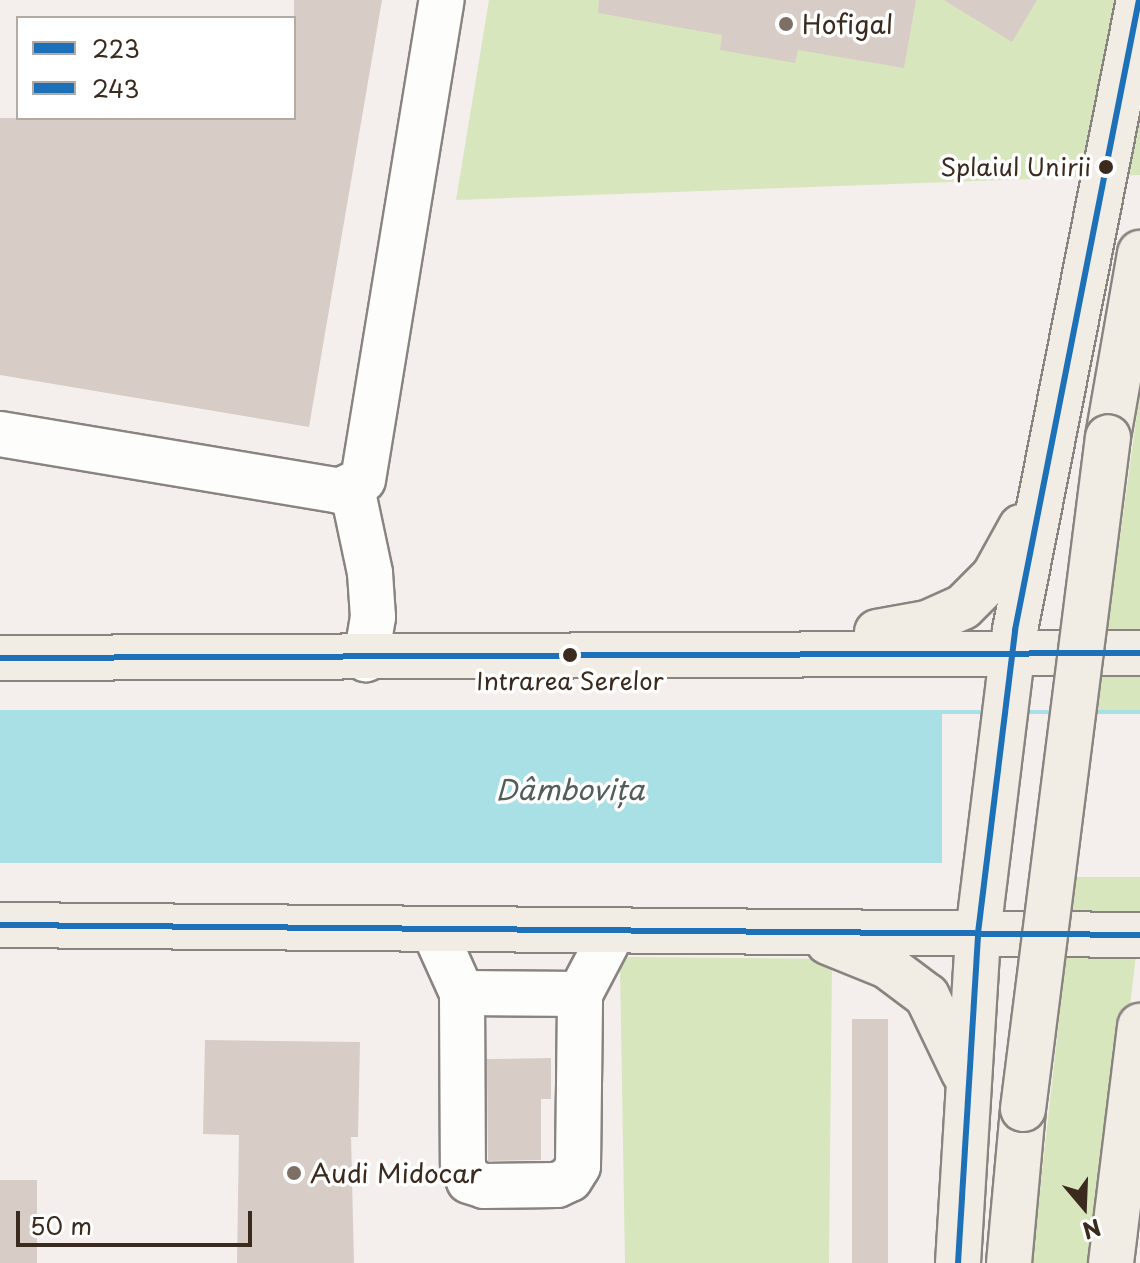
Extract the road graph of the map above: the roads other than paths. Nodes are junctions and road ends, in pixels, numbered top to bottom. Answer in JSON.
{"nodes":[{"id":1,"x":442,"y":0,"type":"edge"},
{"id":2,"x":1139,"y":0,"type":"edge"},
{"id":3,"x":1140,"y":253,"type":"edge"},
{"id":4,"x":0,"y":434,"type":"edge"},
{"id":5,"x":1039,"y":487,"type":"junction"},
{"id":6,"x":352,"y":488,"type":"junction"},
{"id":7,"x":768,"y":652,"type":"junction"},
{"id":8,"x":1011,"y":652,"type":"junction"},
{"id":9,"x":1140,"y":653,"type":"edge"},
{"id":10,"x":0,"y":658,"type":"edge"},
{"id":11,"x":366,"y":659,"type":"junction"},
{"id":12,"x":0,"y":925,"type":"edge"},
{"id":13,"x":434,"y":931,"type":"junction"},
{"id":14,"x":612,"y":933,"type":"junction"},
{"id":15,"x":978,"y":933,"type":"junction"},
{"id":16,"x":807,"y":934,"type":"junction"},
{"id":17,"x":1140,"y":935,"type":"edge"},
{"id":18,"x":462,"y":993,"type":"junction"},
{"id":19,"x":580,"y":994,"type":"junction"},
{"id":20,"x":1140,"y":1026,"type":"edge"},
{"id":21,"x":968,"y":1088,"type":"junction"},
{"id":22,"x":958,"y":1263,"type":"edge"},
{"id":23,"x":1009,"y":1263,"type":"edge"},
{"id":24,"x":1111,"y":1263,"type":"edge"}],
"edges":[{"from":1,"to":6,"type":"lane"},
{"from":2,"to":5,"type":"main road"},
{"from":3,"to":23,"type":"main road","bridge":true},
{"from":4,"to":6,"type":"lane"},
{"from":5,"to":7,"type":"main road"},
{"from":5,"to":8,"type":"main road"},
{"from":6,"to":11,"type":"lane"},
{"from":7,"to":8,"type":"main road"},
{"from":7,"to":11,"type":"main road"},
{"from":8,"to":9,"type":"main road"},
{"from":8,"to":15,"type":"main road"},
{"from":10,"to":11,"type":"main road"},
{"from":12,"to":13,"type":"main road"},
{"from":13,"to":14,"type":"main road"},
{"from":13,"to":18,"type":"lane"},
{"from":14,"to":16,"type":"main road"},
{"from":14,"to":19,"type":"lane"},
{"from":15,"to":16,"type":"main road"},
{"from":15,"to":17,"type":"main road"},
{"from":15,"to":21,"type":"main road"},
{"from":16,"to":21,"type":"main road"},
{"from":18,"to":19,"type":"lane"},
{"from":18,"to":19,"type":"lane"},
{"from":20,"to":24,"type":"main road"},
{"from":21,"to":22,"type":"main road"}]}
